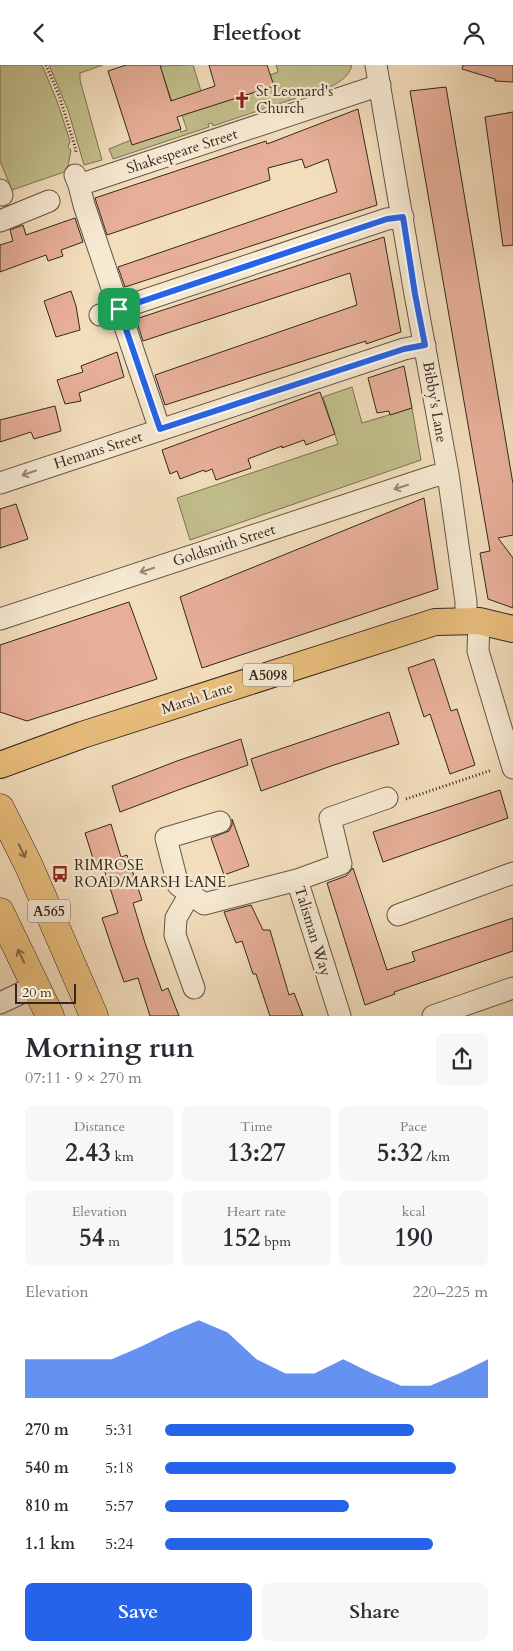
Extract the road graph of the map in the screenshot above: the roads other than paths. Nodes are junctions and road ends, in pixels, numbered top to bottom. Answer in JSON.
{"nodes":[{"id":1,"x":378,"y":75,"type":"edge"},
{"id":2,"x":49,"y":201,"type":"dead end"},
{"id":3,"x":403,"y":217,"type":"junction"},
{"id":4,"x":0,"y":221,"type":"edge"},
{"id":5,"x":109,"y":312,"type":"junction"},
{"id":6,"x":425,"y":345,"type":"junction"},
{"id":7,"x":160,"y":429,"type":"junction"},
{"id":8,"x":448,"y":474,"type":"junction"},
{"id":9,"x":0,"y":483,"type":"edge"},
{"id":10,"x":0,"y":619,"type":"edge"},
{"id":11,"x":473,"y":621,"type":"junction"},
{"id":12,"x":513,"y":629,"type":"edge"},
{"id":13,"x":0,"y":765,"type":"edge"},
{"id":14,"x":512,"y":766,"type":"edge"},
{"id":15,"x":387,"y":798,"type":"road end"},
{"id":16,"x":0,"y":808,"type":"edge"},
{"id":17,"x":220,"y":823,"type":"dead end"},
{"id":18,"x":513,"y":873,"type":"edge"},
{"id":19,"x":297,"y":879,"type":"junction"},
{"id":20,"x":190,"y":894,"type":"junction"},
{"id":21,"x":0,"y":912,"type":"edge"},
{"id":22,"x":398,"y":915,"type":"dead end"},
{"id":23,"x":36,"y":986,"type":"junction"},
{"id":24,"x":513,"y":988,"type":"edge"},
{"id":25,"x":194,"y":989,"type":"dead end"},
{"id":26,"x":0,"y":1003,"type":"edge"},
{"id":27,"x":50,"y":1016,"type":"edge"},
{"id":28,"x":94,"y":1016,"type":"edge"},
{"id":29,"x":340,"y":1016,"type":"edge"},
{"id":30,"x":432,"y":1016,"type":"edge"}],
"edges":[{"from":1,"to":3,"type":"street","name":"Bibby's Lane"},
{"from":1,"to":5,"type":"street","name":"Shakespeare Street"},
{"from":2,"to":4,"type":"street"},
{"from":3,"to":5,"type":"street"},
{"from":3,"to":6,"type":"street","name":"Bibby's Lane"},
{"from":5,"to":7,"type":"street"},
{"from":6,"to":7,"type":"street","name":"Hemans Street"},
{"from":6,"to":8,"type":"street","name":"Bibby's Lane"},
{"from":7,"to":9,"type":"street","name":"Hemans Street","one_way":true},
{"from":8,"to":10,"type":"street","name":"Goldsmith Street","one_way":true},
{"from":8,"to":11,"type":"street","name":"Bibby's Lane"},
{"from":11,"to":12,"type":"main road","name":"Marsh Lane","number":"A5098"},
{"from":11,"to":13,"type":"main road","name":"Marsh Lane","number":"A5098"},
{"from":11,"to":14,"type":"street","name":"Bibby's Lane"},
{"from":15,"to":19,"type":"street","name":"Talisman Way"},
{"from":16,"to":28,"type":"highway","number":"A565","one_way":true},
{"from":17,"to":20,"type":"street"},
{"from":18,"to":22,"type":"street"},
{"from":19,"to":20,"type":"street"},
{"from":19,"to":29,"type":"street","name":"Talisman Way"},
{"from":20,"to":25,"type":"street"},
{"from":23,"to":21,"type":"highway","number":"A565","one_way":true},
{"from":23,"to":26,"type":"street"},
{"from":23,"to":27,"type":"highway","number":"A565"},
{"from":24,"to":30,"type":"street"}]}
